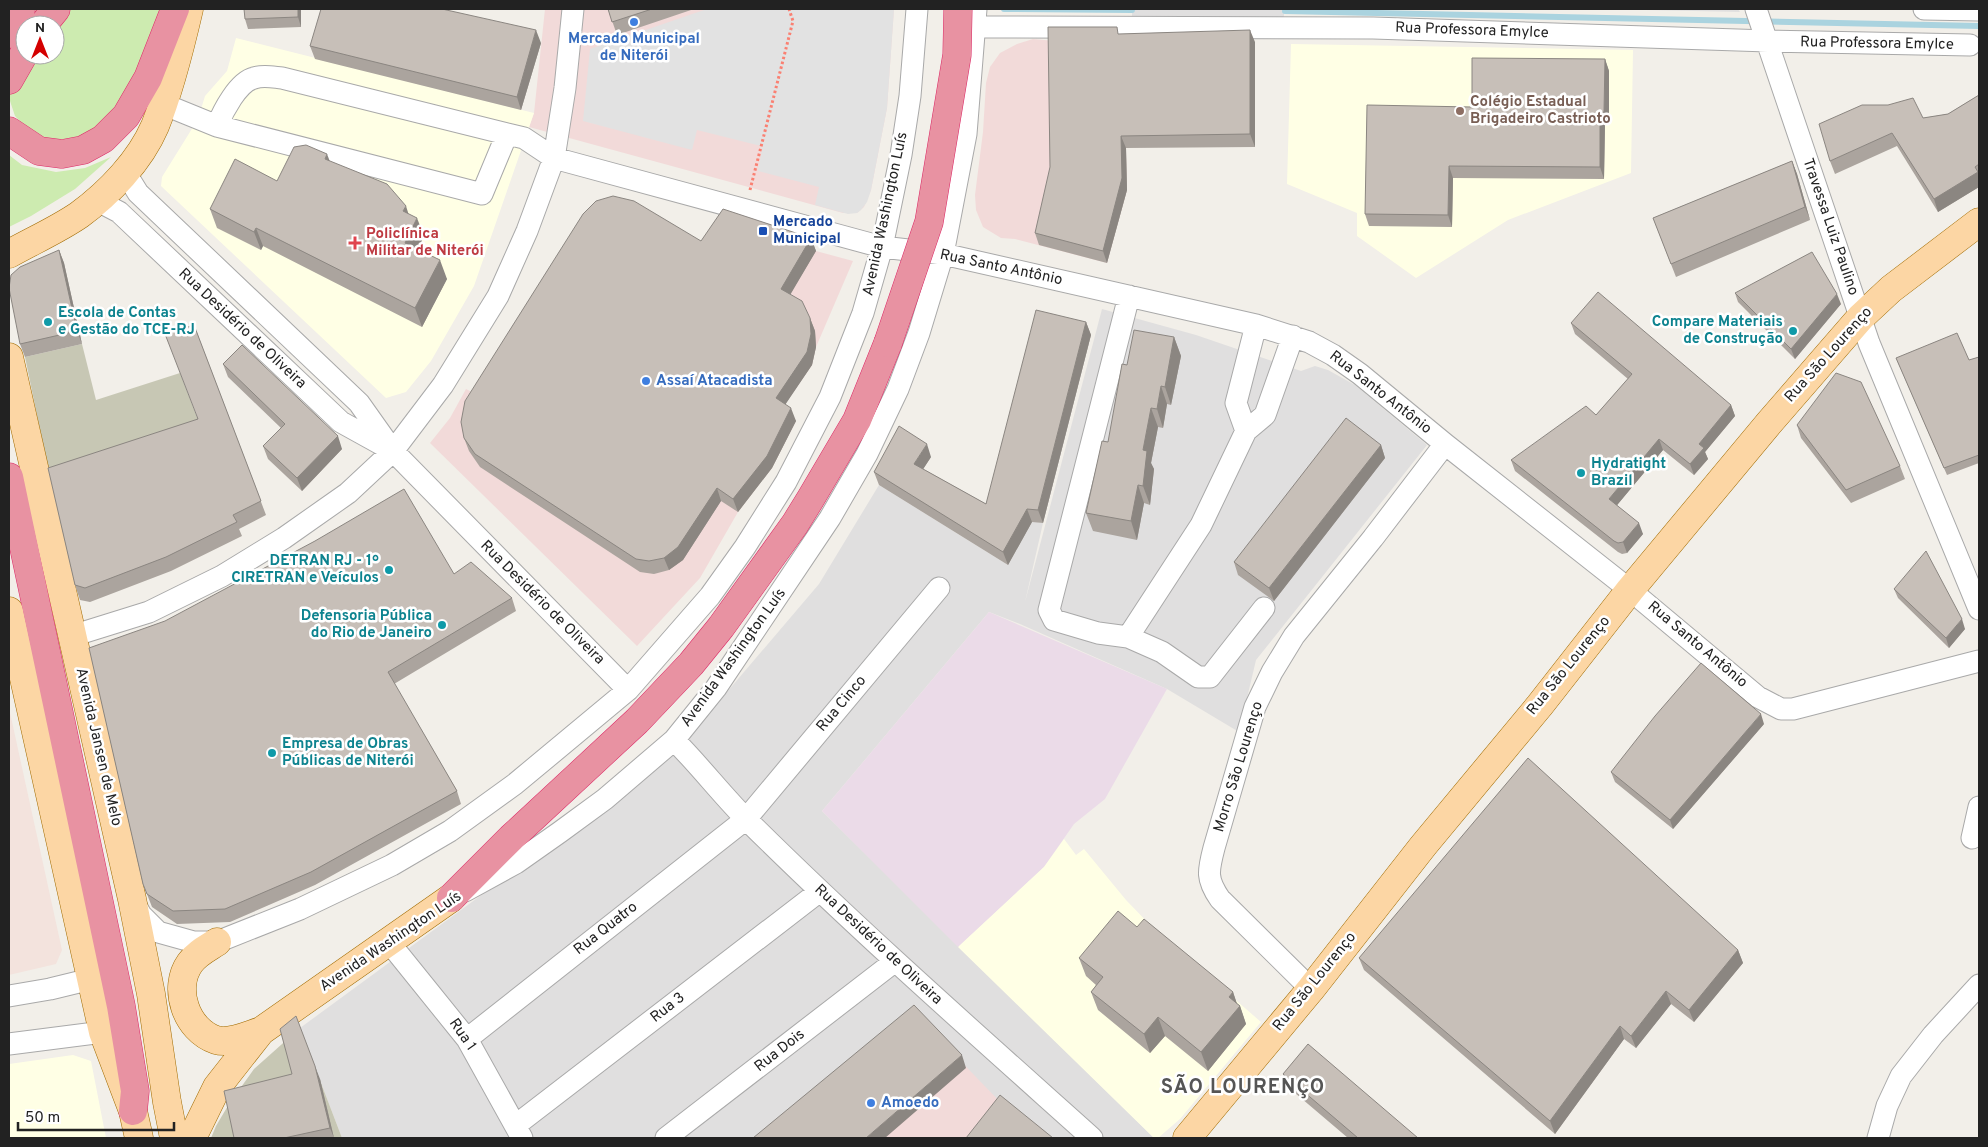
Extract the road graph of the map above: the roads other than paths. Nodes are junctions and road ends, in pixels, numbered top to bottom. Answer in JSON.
{"nodes":[{"id":1,"x":21,"y":9,"type":"edge"},
{"id":2,"x":175,"y":9,"type":"edge"},
{"id":3,"x":189,"y":9,"type":"edge"},
{"id":4,"x":573,"y":9,"type":"edge"},
{"id":5,"x":917,"y":9,"type":"edge"},
{"id":6,"x":1756,"y":9,"type":"edge"},
{"id":7,"x":1924,"y":9,"type":"edge"},
{"id":8,"x":1979,"y":10,"type":"edge"},
{"id":9,"x":970,"y":15,"type":"edge"},
{"id":10,"x":9,"y":34,"type":"edge"},
{"id":11,"x":1768,"y":41,"type":"junction"},
{"id":12,"x":1970,"y":46,"type":"dead end"},
{"id":13,"x":18,"y":65,"type":"edge"},
{"id":14,"x":9,"y":80,"type":"edge"},
{"id":15,"x":163,"y":104,"type":"junction"},
{"id":16,"x":217,"y":126,"type":"junction"},
{"id":17,"x":9,"y":131,"type":"edge"},
{"id":18,"x":507,"y":134,"type":"junction"},
{"id":19,"x":554,"y":158,"type":"junction"},
{"id":20,"x":125,"y":172,"type":"junction"},
{"id":21,"x":96,"y":200,"type":"junction"},
{"id":22,"x":1979,"y":222,"type":"edge"},
{"id":23,"x":882,"y":247,"type":"junction"},
{"id":24,"x":9,"y":254,"type":"edge"},
{"id":25,"x":943,"y":254,"type":"junction"},
{"id":26,"x":1129,"y":296,"type":"junction"},
{"id":27,"x":1861,"y":317,"type":"junction"},
{"id":28,"x":1256,"y":325,"type":"junction"},
{"id":29,"x":1294,"y":336,"type":"junction"},
{"id":30,"x":9,"y":357,"type":"edge"},
{"id":31,"x":15,"y":403,"type":"edge"},
{"id":32,"x":1246,"y":431,"type":"junction"},
{"id":33,"x":1445,"y":444,"type":"junction"},
{"id":34,"x":393,"y":451,"type":"junction"},
{"id":35,"x":9,"y":477,"type":"edge"},
{"id":36,"x":939,"y":588,"type":"dead end"},
{"id":37,"x":1630,"y":590,"type":"junction"},
{"id":38,"x":1264,"y":608,"type":"dead end"},
{"id":39,"x":1979,"y":609,"type":"edge"},
{"id":40,"x":9,"y":611,"type":"edge"},
{"id":41,"x":72,"y":636,"type":"junction"},
{"id":42,"x":1128,"y":637,"type":"junction"},
{"id":43,"x":12,"y":640,"type":"edge"},
{"id":44,"x":1979,"y":661,"type":"edge"},
{"id":45,"x":628,"y":690,"type":"junction"},
{"id":46,"x":674,"y":740,"type":"junction"},
{"id":47,"x":1979,"y":807,"type":"edge"},
{"id":48,"x":746,"y":819,"type":"junction"},
{"id":49,"x":1972,"y":838,"type":"dead end"},
{"id":50,"x":820,"y":891,"type":"junction"},
{"id":51,"x":451,"y":898,"type":"junction"},
{"id":52,"x":132,"y":899,"type":"junction"},
{"id":53,"x":388,"y":941,"type":"junction"},
{"id":54,"x":217,"y":942,"type":"junction"},
{"id":55,"x":894,"y":962,"type":"junction"},
{"id":56,"x":91,"y":980,"type":"junction"},
{"id":57,"x":1979,"y":986,"type":"edge"},
{"id":58,"x":1311,"y":989,"type":"junction"},
{"id":59,"x":9,"y":996,"type":"edge"},
{"id":60,"x":261,"y":1031,"type":"junction"},
{"id":61,"x":103,"y":1032,"type":"junction"},
{"id":62,"x":467,"y":1039,"type":"junction"},
{"id":63,"x":9,"y":1044,"type":"edge"},
{"id":64,"x":133,"y":1111,"type":"junction"},
{"id":65,"x":519,"y":1132,"type":"edge"},
{"id":66,"x":139,"y":1138,"type":"edge"},
{"id":67,"x":174,"y":1138,"type":"edge"},
{"id":68,"x":192,"y":1138,"type":"edge"},
{"id":69,"x":666,"y":1138,"type":"edge"},
{"id":70,"x":1092,"y":1138,"type":"edge"},
{"id":71,"x":1187,"y":1138,"type":"edge"},
{"id":72,"x":1878,"y":1138,"type":"edge"}],
"edges":[{"from":1,"to":10,"type":"highway"},
{"from":2,"to":17,"type":"highway"},
{"from":3,"to":15,"type":"main road"},
{"from":4,"to":19,"type":"street"},
{"from":5,"to":23,"type":"street","name":"Avenida Washington Luís"},
{"from":6,"to":11,"type":"street","name":"Travessa Luiz Paulino"},
{"from":7,"to":8,"type":"street"},
{"from":9,"to":11,"type":"street","name":"Rua Professora Emylce"},
{"from":9,"to":25,"type":"street","name":"Avenida Washington Luís"},
{"from":9,"to":51,"type":"highway","bridge":true},
{"from":11,"to":12,"type":"street","name":"Rua Professora Emylce"},
{"from":11,"to":27,"type":"street","name":"Travessa Luiz Paulino"},
{"from":13,"to":14,"type":"highway"},
{"from":15,"to":16,"type":"street"},
{"from":15,"to":20,"type":"main road"},
{"from":16,"to":18,"type":"street","name":"Rua Santo Antônio"},
{"from":16,"to":18,"type":"street"},
{"from":18,"to":19,"type":"street","name":"Rua Santo Antônio"},
{"from":19,"to":23,"type":"street","name":"Rua Santo Antônio"},
{"from":19,"to":34,"type":"street"},
{"from":20,"to":21,"type":"main road"},
{"from":20,"to":34,"type":"street","name":"Rua Desidério de Oliveira"},
{"from":21,"to":24,"type":"main road"},
{"from":21,"to":34,"type":"street","name":"Rua Desidério de Oliveira"},
{"from":22,"to":27,"type":"main road","name":"Rua São Lourenço"},
{"from":23,"to":25,"type":"street","name":"Rua Santo Antônio"},
{"from":23,"to":45,"type":"street","name":"Avenida Washington Luís"},
{"from":25,"to":26,"type":"street","name":"Rua Santo Antônio"},
{"from":25,"to":46,"type":"street","name":"Avenida Washington Luís"},
{"from":26,"to":28,"type":"street","name":"Rua Santo Antônio"},
{"from":26,"to":42,"type":"street"},
{"from":27,"to":37,"type":"main road","name":"Rua São Lourenço"},
{"from":27,"to":39,"type":"street","name":"Travessa Luiz Paulino"},
{"from":28,"to":29,"type":"street","name":"Rua Santo Antônio"},
{"from":28,"to":32,"type":"street"},
{"from":29,"to":32,"type":"street"},
{"from":29,"to":33,"type":"street","name":"Rua Santo Antônio"},
{"from":30,"to":31,"type":"main road","name":"Avenida Jansen de Melo"},
{"from":31,"to":41,"type":"main road","name":"Avenida Jansen de Melo"},
{"from":32,"to":42,"type":"street"},
{"from":33,"to":37,"type":"street","name":"Rua Santo Antônio"},
{"from":33,"to":58,"type":"street","name":"Morro São Lourenço"},
{"from":34,"to":41,"type":"street"},
{"from":34,"to":45,"type":"street","name":"Rua Desidério de Oliveira"},
{"from":35,"to":64,"type":"highway"},
{"from":36,"to":48,"type":"street","name":"Rua Cinco"},
{"from":37,"to":44,"type":"street","name":"Rua Santo Antônio"},
{"from":37,"to":58,"type":"main road","name":"Rua São Lourenço"},
{"from":38,"to":42,"type":"street"},
{"from":40,"to":43,"type":"main road"},
{"from":41,"to":52,"type":"main road","name":"Avenida Jansen de Melo"},
{"from":43,"to":56,"type":"main road"},
{"from":45,"to":54,"type":"street","name":"Avenida Washington Luís"},
{"from":46,"to":48,"type":"street","name":"Rua Desidério de Oliveira"},
{"from":46,"to":51,"type":"street","name":"Avenida Washington Luís"},
{"from":47,"to":49,"type":"street"},
{"from":48,"to":50,"type":"street","name":"Rua Desidério de Oliveira"},
{"from":48,"to":62,"type":"street","name":"Rua Quatro"},
{"from":50,"to":55,"type":"street","name":"Rua Desidério de Oliveira"},
{"from":50,"to":65,"type":"street","name":"Rua 3"},
{"from":51,"to":53,"type":"main road","name":"Avenida Washington Luís"},
{"from":52,"to":54,"type":"street","name":"Avenida Washington Luís"},
{"from":52,"to":67,"type":"main road","name":"Avenida Jansen de Melo"},
{"from":53,"to":60,"type":"main road","name":"Avenida Washington Luís"},
{"from":53,"to":62,"type":"street","name":"Rua 1"},
{"from":54,"to":60,"type":"main road"},
{"from":55,"to":69,"type":"street","name":"Rua Dois"},
{"from":55,"to":70,"type":"street","name":"Rua Desidério de Oliveira"},
{"from":56,"to":59,"type":"street"},
{"from":56,"to":61,"type":"main road"},
{"from":57,"to":72,"type":"street"},
{"from":58,"to":71,"type":"main road","name":"Rua São Lourenço"},
{"from":60,"to":68,"type":"main road","name":"Avenida Washington Luís"},
{"from":61,"to":63,"type":"street"},
{"from":61,"to":64,"type":"main road"},
{"from":62,"to":65,"type":"street","name":"Rua 1"},
{"from":64,"to":66,"type":"main road"}]}
